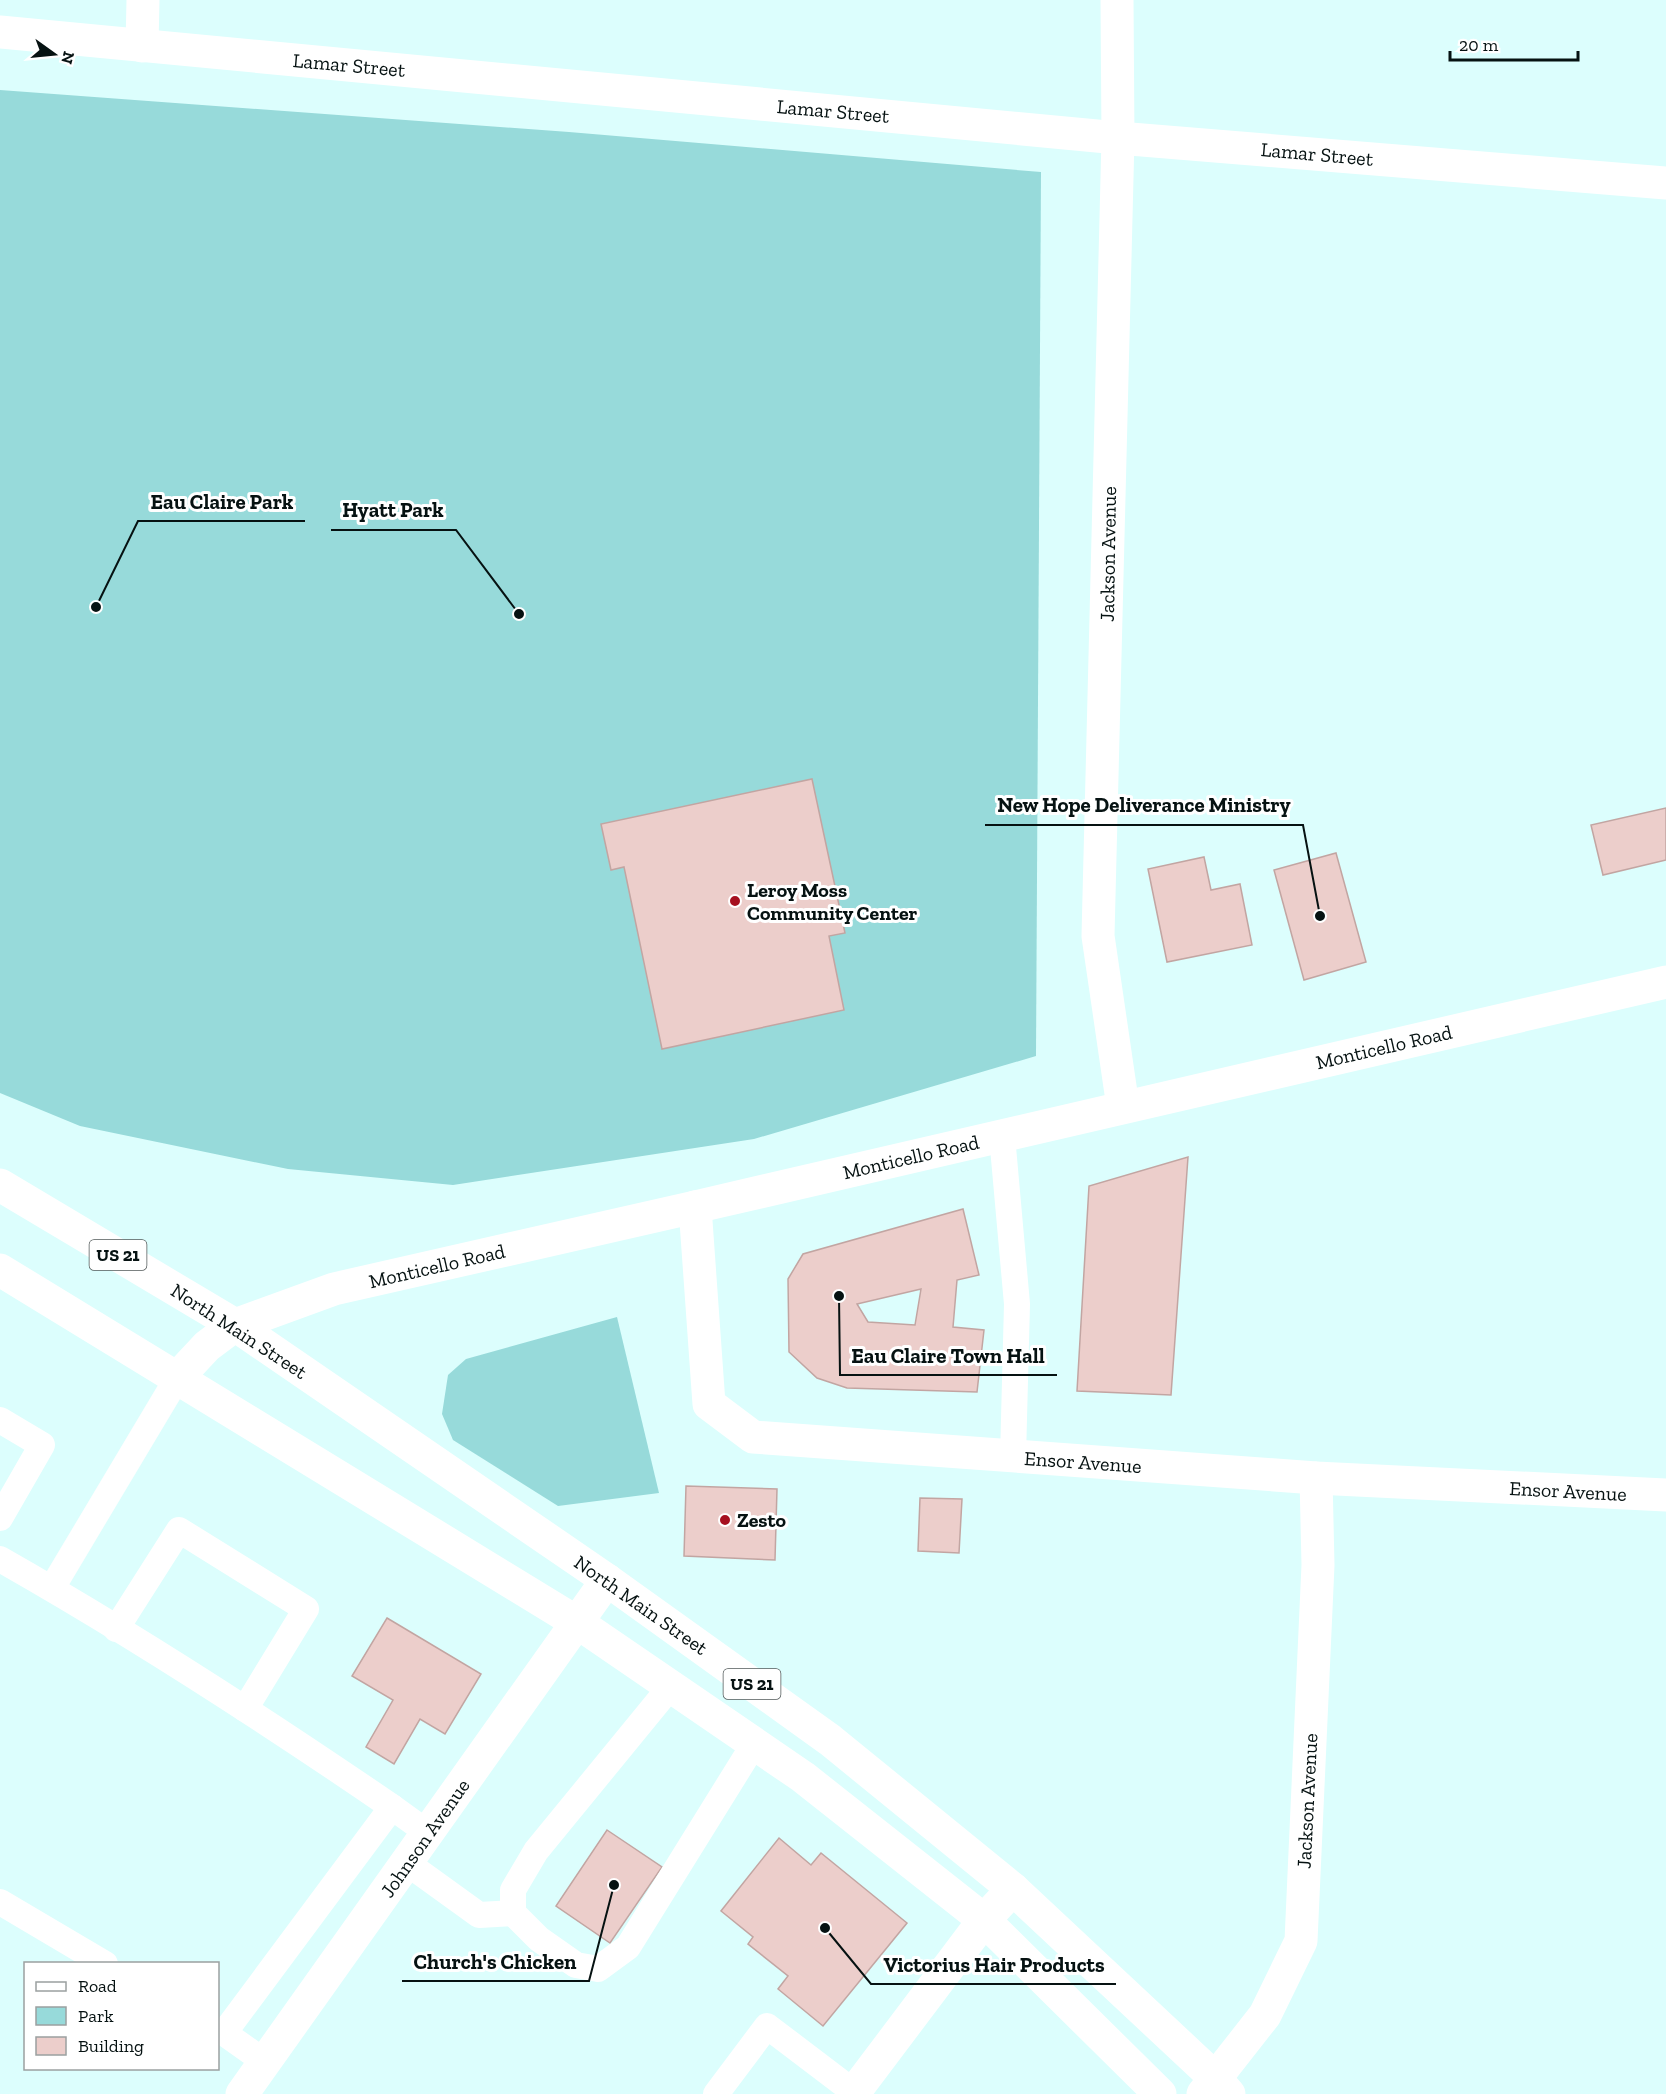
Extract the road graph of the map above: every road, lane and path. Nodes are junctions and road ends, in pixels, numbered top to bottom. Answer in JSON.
{"nodes":[{"id":1,"x":143,"y":0,"type":"edge"},
{"id":2,"x":1117,"y":0,"type":"edge"},
{"id":3,"x":0,"y":32,"type":"edge"},
{"id":4,"x":142,"y":46,"type":"junction"},
{"id":5,"x":1118,"y":138,"type":"junction"},
{"id":6,"x":1666,"y":183,"type":"edge"},
{"id":7,"x":1666,"y":981,"type":"edge"},
{"id":8,"x":1123,"y":1107,"type":"junction"},
{"id":9,"x":1002,"y":1136,"type":"junction"},
{"id":10,"x":0,"y":1185,"type":"edge"},
{"id":11,"x":695,"y":1207,"type":"junction"},
{"id":12,"x":0,"y":1270,"type":"edge"},
{"id":13,"x":235,"y":1325,"type":"junction"},
{"id":14,"x":178,"y":1377,"type":"junction"},
{"id":15,"x":0,"y":1420,"type":"edge"},
{"id":16,"x":1013,"y":1457,"type":"junction"},
{"id":17,"x":1316,"y":1478,"type":"junction"},
{"id":18,"x":1666,"y":1495,"type":"edge"},
{"id":19,"x":0,"y":1518,"type":"edge"},
{"id":20,"x":0,"y":1558,"type":"edge"},
{"id":21,"x":607,"y":1580,"type":"junction"},
{"id":22,"x":52,"y":1588,"type":"junction"},
{"id":23,"x":578,"y":1623,"type":"junction"},
{"id":24,"x":116,"y":1629,"type":"junction"},
{"id":25,"x":671,"y":1686,"type":"junction"},
{"id":26,"x":245,"y":1709,"type":"junction"},
{"id":27,"x":754,"y":1744,"type":"junction"},
{"id":28,"x":392,"y":1807,"type":"junction"},
{"id":29,"x":428,"y":1833,"type":"junction"},
{"id":30,"x":407,"y":1863,"type":"junction"},
{"id":31,"x":1013,"y":1889,"type":"junction"},
{"id":32,"x":0,"y":1902,"type":"edge"},
{"id":33,"x":513,"y":1913,"type":"junction"},
{"id":34,"x":984,"y":1920,"type":"junction"},
{"id":35,"x":102,"y":1962,"type":"edge"},
{"id":36,"x":221,"y":2032,"type":"edge"},
{"id":37,"x":265,"y":2062,"type":"junction"},
{"id":38,"x":1216,"y":2089,"type":"edge"},
{"id":39,"x":854,"y":2093,"type":"edge"},
{"id":40,"x":242,"y":2094,"type":"edge"},
{"id":41,"x":716,"y":2094,"type":"edge"},
{"id":42,"x":1160,"y":2094,"type":"edge"}],
"edges":[{"from":1,"to":4,"type":"street"},
{"from":2,"to":5,"type":"street","name":"Jackson Avenue"},
{"from":3,"to":4,"type":"street","name":"Lamar Street"},
{"from":4,"to":5,"type":"street","name":"Lamar Street"},
{"from":5,"to":6,"type":"street","name":"Lamar Street"},
{"from":5,"to":8,"type":"street","name":"Jackson Avenue"},
{"from":7,"to":8,"type":"street","name":"Monticello Road"},
{"from":8,"to":9,"type":"street","name":"Monticello Road"},
{"from":9,"to":11,"type":"street","name":"Monticello Road"},
{"from":9,"to":16,"type":"lane"},
{"from":10,"to":13,"type":"street","name":"North Main Street","number":"US 21"},
{"from":11,"to":13,"type":"street","name":"Monticello Road"},
{"from":11,"to":16,"type":"street","name":"Ensor Avenue"},
{"from":12,"to":14,"type":"street","number":"US 21"},
{"from":13,"to":14,"type":"street","name":"Monticello Road"},
{"from":13,"to":21,"type":"street","name":"North Main Street","number":"US 21"},
{"from":14,"to":22,"type":"lane"},
{"from":14,"to":23,"type":"street","number":"US 21"},
{"from":15,"to":19,"type":"lane"},
{"from":16,"to":17,"type":"street","name":"Ensor Avenue"},
{"from":17,"to":18,"type":"street","name":"Ensor Avenue"},
{"from":17,"to":38,"type":"street","name":"Jackson Avenue"},
{"from":20,"to":22,"type":"lane"},
{"from":21,"to":23,"type":"street","name":"Johnson Avenue"},
{"from":21,"to":31,"type":"street","name":"North Main Street","number":"US 21"},
{"from":22,"to":24,"type":"lane"},
{"from":23,"to":25,"type":"street","number":"US 21"},
{"from":23,"to":29,"type":"street","name":"Johnson Avenue"},
{"from":24,"to":26,"type":"lane"},
{"from":24,"to":26,"type":"lane"},
{"from":25,"to":27,"type":"street","number":"US 21"},
{"from":25,"to":33,"type":"lane"},
{"from":26,"to":28,"type":"lane"},
{"from":27,"to":33,"type":"lane"},
{"from":27,"to":34,"type":"street","number":"US 21"},
{"from":28,"to":29,"type":"lane"},
{"from":28,"to":36,"type":"lane"},
{"from":29,"to":30,"type":"street","name":"Johnson Avenue"},
{"from":30,"to":33,"type":"lane"},
{"from":30,"to":37,"type":"street","name":"Johnson Avenue"},
{"from":31,"to":34,"type":"street"},
{"from":31,"to":38,"type":"street","name":"North Main Street","number":"US 21"},
{"from":32,"to":35,"type":"lane"},
{"from":34,"to":39,"type":"street"},
{"from":34,"to":42,"type":"street","number":"US 21"},
{"from":36,"to":37,"type":"lane"},
{"from":37,"to":40,"type":"street","name":"Johnson Avenue"},
{"from":39,"to":41,"type":"lane"}]}
